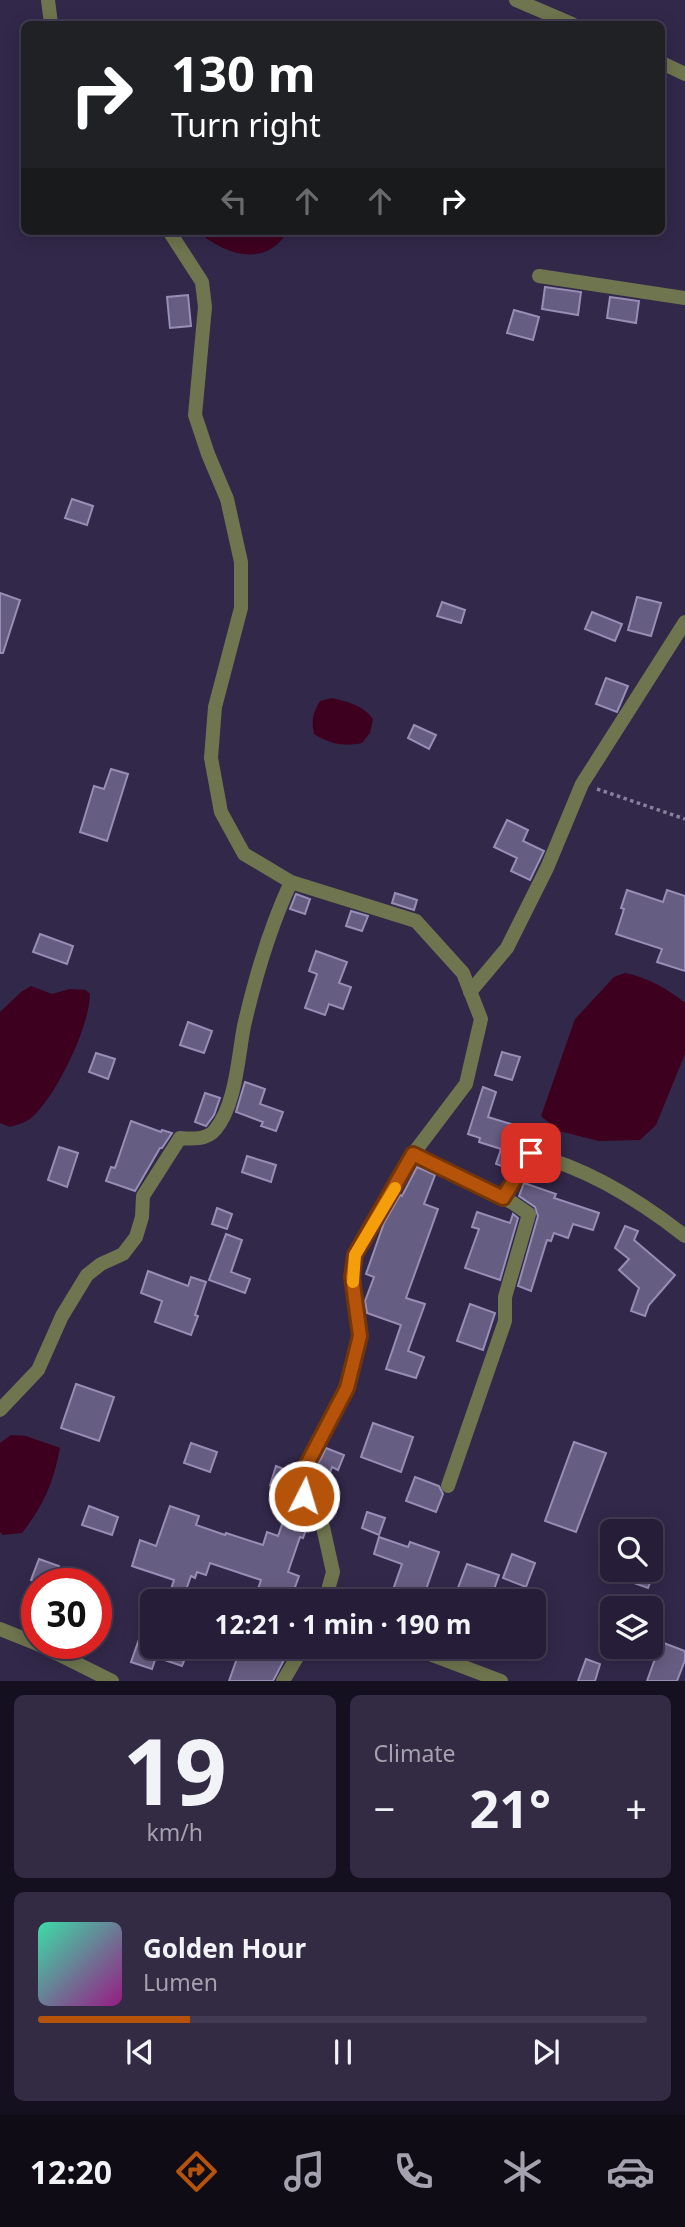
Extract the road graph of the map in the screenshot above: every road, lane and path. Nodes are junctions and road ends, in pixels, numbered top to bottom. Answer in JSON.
{"nodes":[{"id":1,"x":48,"y":0,"type":"edge"},
{"id":2,"x":516,"y":0,"type":"edge"},
{"id":3,"x":51,"y":21,"type":"edge"},
{"id":4,"x":565,"y":21,"type":"edge"},
{"id":5,"x":665,"y":64,"type":"edge"},
{"id":6,"x":685,"y":74,"type":"edge"},
{"id":7,"x":172,"y":235,"type":"edge"},
{"id":8,"x":538,"y":276,"type":"dead end"},
{"id":9,"x":685,"y":298,"type":"edge"},
{"id":10,"x":685,"y":622,"type":"edge"},
{"id":11,"x":582,"y":784,"type":"junction"},
{"id":12,"x":685,"y":819,"type":"edge"},
{"id":13,"x":291,"y":882,"type":"junction"},
{"id":14,"x":470,"y":992,"type":"junction"},
{"id":15,"x":413,"y":1154,"type":"junction"},
{"id":16,"x":503,"y":1198,"type":"junction"},
{"id":17,"x":685,"y":1237,"type":"edge"},
{"id":18,"x":0,"y":1410,"type":"edge"},
{"id":19,"x":448,"y":1486,"type":"dead end"},
{"id":20,"x":328,"y":1589,"type":"edge"},
{"id":21,"x":0,"y":1629,"type":"edge"},
{"id":22,"x":296,"y":1659,"type":"edge"},
{"id":23,"x":443,"y":1659,"type":"edge"},
{"id":24,"x":112,"y":1681,"type":"edge"},
{"id":25,"x":284,"y":1681,"type":"edge"},
{"id":26,"x":502,"y":1681,"type":"edge"}],
"edges":[{"from":1,"to":3,"type":"street"},
{"from":2,"to":4,"type":"street"},
{"from":5,"to":6,"type":"street"},
{"from":7,"to":13,"type":"street"},
{"from":8,"to":9,"type":"street"},
{"from":10,"to":11,"type":"street"},
{"from":11,"to":12,"type":"path"},
{"from":11,"to":14,"type":"street"},
{"from":13,"to":14,"type":"street"},
{"from":13,"to":18,"type":"street"},
{"from":14,"to":15,"type":"street"},
{"from":15,"to":16,"type":"street"},
{"from":15,"to":20,"type":"street"},
{"from":16,"to":17,"type":"street"},
{"from":16,"to":19,"type":"street"},
{"from":21,"to":24,"type":"street"},
{"from":22,"to":25,"type":"street"},
{"from":23,"to":26,"type":"street"}]}
